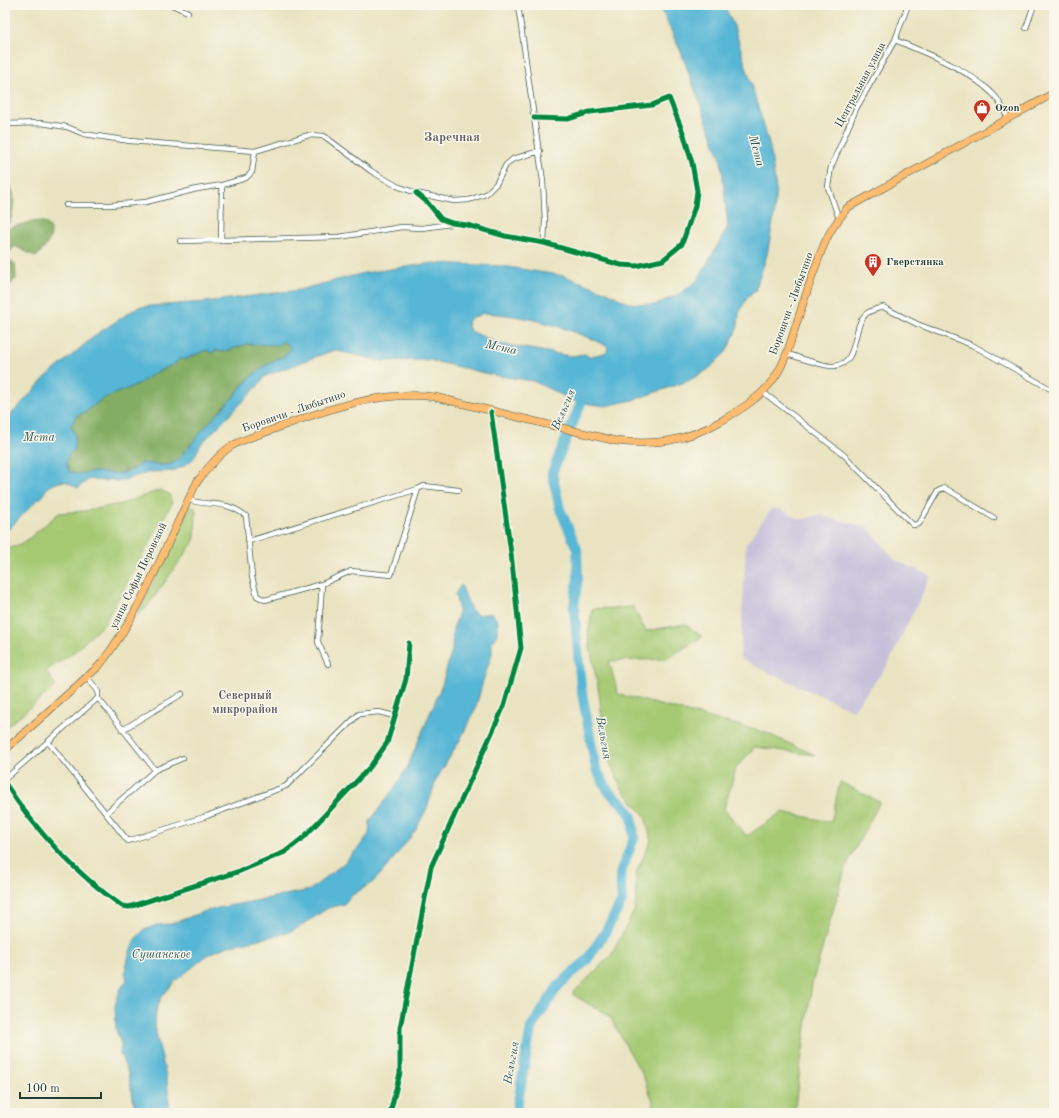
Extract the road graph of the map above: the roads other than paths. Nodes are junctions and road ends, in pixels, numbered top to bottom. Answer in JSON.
{"nodes":[{"id":1,"x":172,"y":5,"type":"edge"},
{"id":2,"x":518,"y":5,"type":"edge"},
{"id":3,"x":908,"y":5,"type":"edge"},
{"id":4,"x":1034,"y":5,"type":"edge"},
{"id":5,"x":188,"y":12,"type":"dead end"},
{"id":6,"x":1026,"y":28,"type":"dead end"},
{"id":7,"x":895,"y":40,"type":"junction"},
{"id":8,"x":1054,"y":93,"type":"edge"},
{"id":9,"x":534,"y":118,"type":"junction"},
{"id":10,"x":1008,"y":118,"type":"junction"},
{"id":11,"x":5,"y":124,"type":"edge"},
{"id":12,"x":255,"y":151,"type":"junction"},
{"id":13,"x":540,"y":152,"type":"junction"},
{"id":14,"x":222,"y":185,"type":"junction"},
{"id":15,"x":416,"y":193,"type":"junction"},
{"id":16,"x":66,"y":205,"type":"dead end"},
{"id":17,"x":840,"y":219,"type":"junction"},
{"id":18,"x":452,"y":224,"type":"junction"},
{"id":19,"x":221,"y":241,"type":"junction"},
{"id":20,"x":180,"y":242,"type":"dead end"},
{"id":21,"x":544,"y":243,"type":"junction"},
{"id":22,"x":787,"y":354,"type":"junction"},
{"id":23,"x":1054,"y":391,"type":"edge"},
{"id":24,"x":763,"y":392,"type":"junction"},
{"id":25,"x":491,"y":412,"type":"junction"},
{"id":26,"x":418,"y":490,"type":"junction"},
{"id":27,"x":459,"y":490,"type":"dead end"},
{"id":28,"x":188,"y":500,"type":"junction"},
{"id":29,"x":184,"y":507,"type":"joint"},
{"id":30,"x":994,"y":518,"type":"dead end"},
{"id":31,"x":249,"y":541,"type":"junction"},
{"id":32,"x":322,"y":584,"type":"junction"},
{"id":33,"x":410,"y":642,"type":"dead end"},
{"id":34,"x":328,"y":664,"type":"dead end"},
{"id":35,"x":87,"y":677,"type":"junction"},
{"id":36,"x":182,"y":694,"type":"dead end"},
{"id":37,"x":98,"y":698,"type":"junction"},
{"id":38,"x":394,"y":716,"type":"junction"},
{"id":39,"x":122,"y":730,"type":"junction"},
{"id":40,"x":49,"y":742,"type":"junction"},
{"id":41,"x":5,"y":750,"type":"edge"},
{"id":42,"x":183,"y":758,"type":"dead end"},
{"id":43,"x":155,"y":770,"type":"junction"},
{"id":44,"x":5,"y":779,"type":"edge"},
{"id":45,"x":5,"y":783,"type":"edge"},
{"id":46,"x":106,"y":813,"type":"junction"},
{"id":47,"x":390,"y":1113,"type":"edge"}],
"edges":[{"from":1,"to":5,"type":"street"},
{"from":2,"to":9,"type":"street"},
{"from":3,"to":7,"type":"street","name":"Центральная улица"},
{"from":4,"to":6,"type":"street"},
{"from":7,"to":10,"type":"street"},
{"from":7,"to":17,"type":"street","name":"Центральная улица"},
{"from":8,"to":10,"type":"main road","name":"Боровичи - Любытино"},
{"from":9,"to":13,"type":"street"},
{"from":9,"to":21,"type":"street"},
{"from":10,"to":17,"type":"main road","name":"Боровичи - Любытино"},
{"from":11,"to":12,"type":"street"},
{"from":12,"to":14,"type":"street"},
{"from":12,"to":15,"type":"street"},
{"from":13,"to":15,"type":"street"},
{"from":13,"to":21,"type":"street"},
{"from":14,"to":16,"type":"street"},
{"from":14,"to":19,"type":"street"},
{"from":15,"to":18,"type":"street"},
{"from":17,"to":22,"type":"main road","name":"Боровичи - Любытино"},
{"from":18,"to":19,"type":"street"},
{"from":18,"to":21,"type":"street"},
{"from":19,"to":20,"type":"street"},
{"from":22,"to":23,"type":"street"},
{"from":22,"to":24,"type":"main road","name":"Боровичи - Любытино"},
{"from":24,"to":25,"type":"main road","name":"Боровичи - Любытино"},
{"from":24,"to":30,"type":"street"},
{"from":25,"to":28,"type":"main road","name":"Боровичи - Любытино"},
{"from":25,"to":47,"type":"street"},
{"from":26,"to":27,"type":"street"},
{"from":26,"to":31,"type":"street"},
{"from":26,"to":32,"type":"street"},
{"from":28,"to":29,"type":"main road","name":"Боровичи - Любытино"},
{"from":28,"to":31,"type":"street"},
{"from":29,"to":35,"type":"main road","name":"улица Софьи Перовской"},
{"from":31,"to":32,"type":"street"},
{"from":32,"to":34,"type":"street"},
{"from":33,"to":38,"type":"street"},
{"from":35,"to":37,"type":"street"},
{"from":35,"to":41,"type":"main road","name":"улица Софьи Перовской"},
{"from":36,"to":39,"type":"street"},
{"from":37,"to":39,"type":"street"},
{"from":37,"to":40,"type":"street"},
{"from":38,"to":45,"type":"street"},
{"from":38,"to":46,"type":"street"},
{"from":39,"to":43,"type":"street"},
{"from":40,"to":44,"type":"street"},
{"from":40,"to":46,"type":"street"},
{"from":42,"to":43,"type":"street"},
{"from":43,"to":46,"type":"street"}]}
